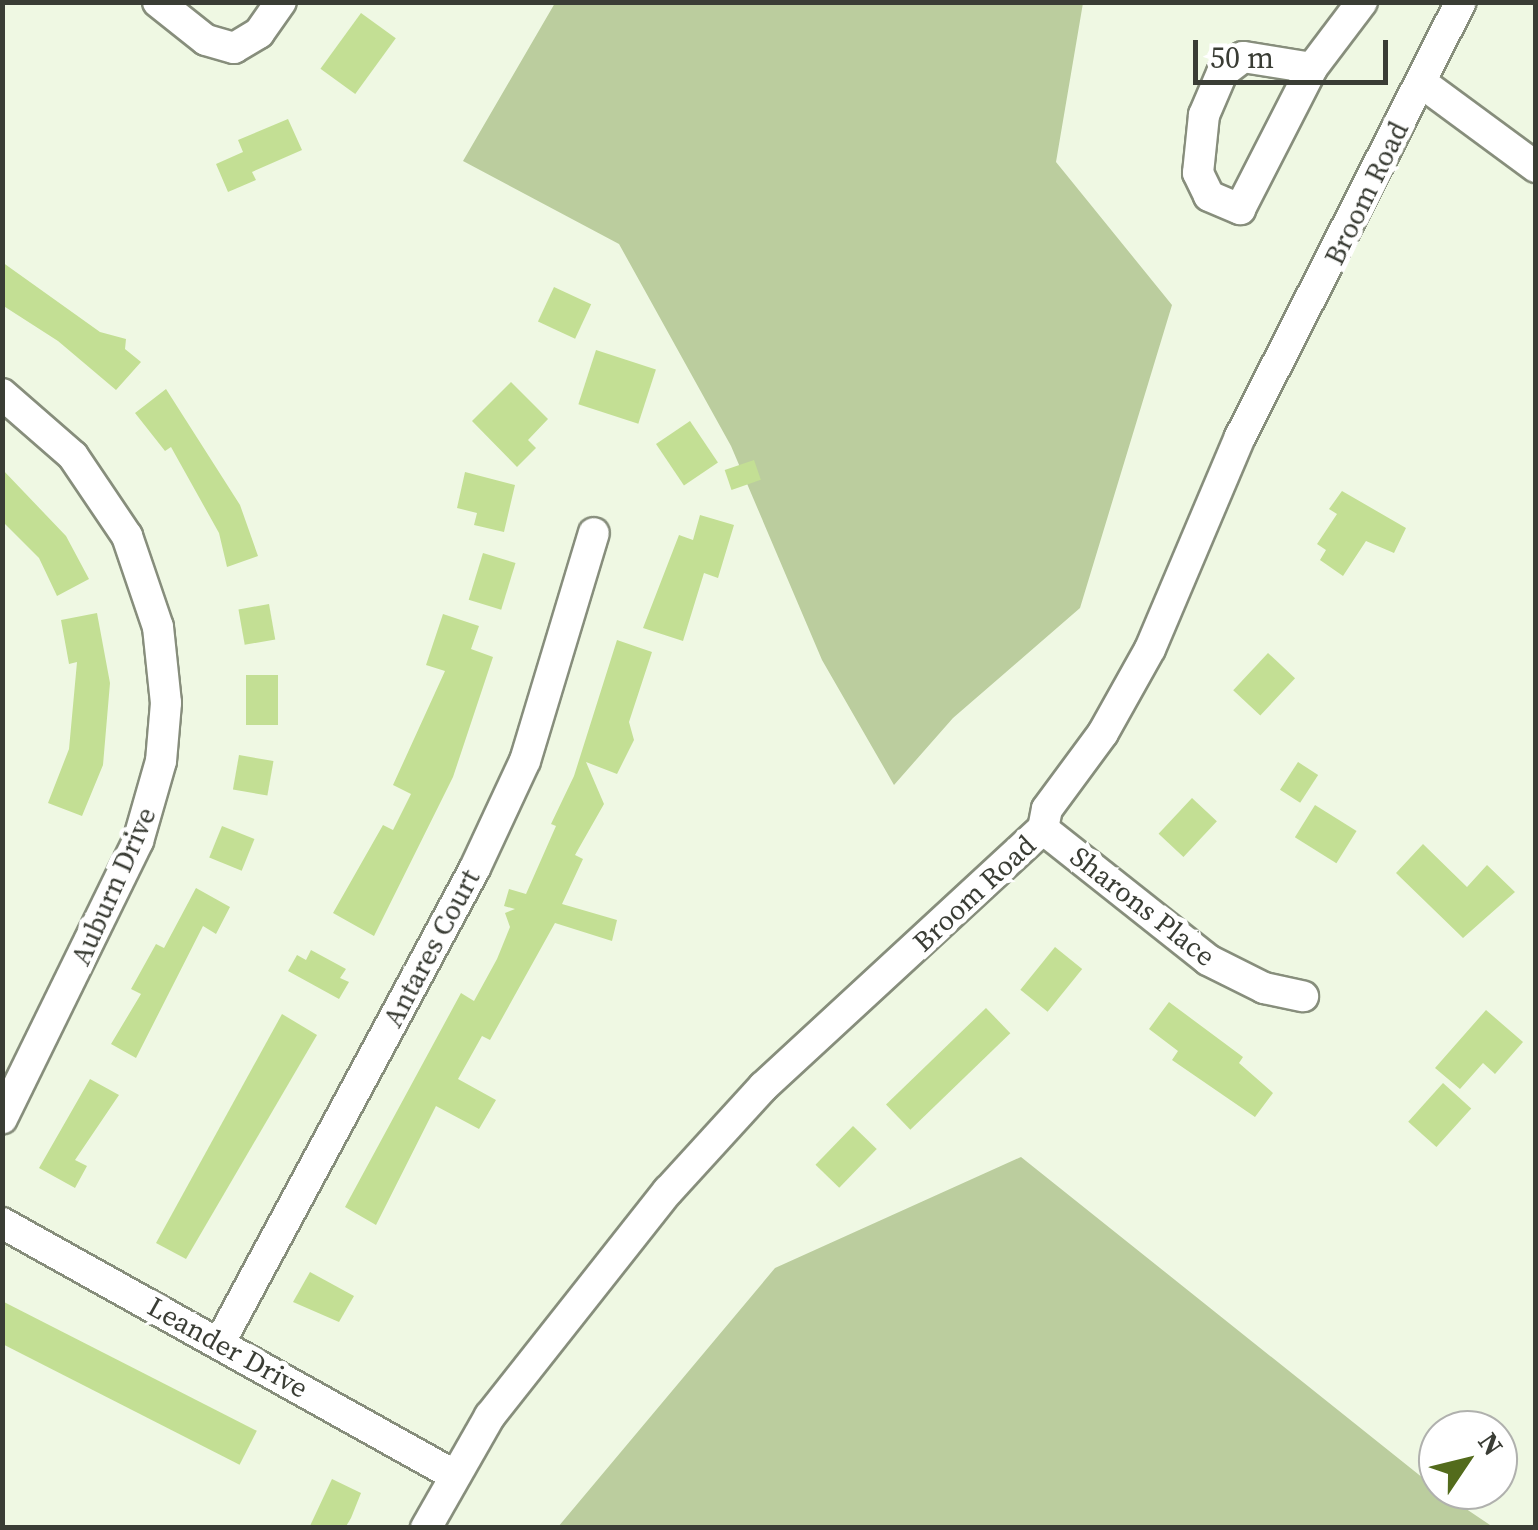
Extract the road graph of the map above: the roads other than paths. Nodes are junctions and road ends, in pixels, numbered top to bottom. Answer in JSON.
{"nodes":[{"id":1,"x":158,"y":2,"type":"edge"},
{"id":2,"x":280,"y":2,"type":"edge"},
{"id":3,"x":1362,"y":2,"type":"edge"},
{"id":4,"x":1461,"y":2,"type":"edge"},
{"id":5,"x":1312,"y":68,"type":"junction"},
{"id":6,"x":1422,"y":83,"type":"junction"},
{"id":7,"x":1536,"y":167,"type":"edge"},
{"id":8,"x":2,"y":394,"type":"edge"},
{"id":9,"x":594,"y":534,"type":"dead end"},
{"id":10,"x":1043,"y":828,"type":"junction"},
{"id":11,"x":1302,"y":996,"type":"dead end"},
{"id":12,"x":2,"y":1118,"type":"edge"},
{"id":13,"x":2,"y":1223,"type":"edge"},
{"id":14,"x":220,"y":1342,"type":"junction"},
{"id":15,"x":452,"y":1474,"type":"junction"},
{"id":16,"x":426,"y":1528,"type":"edge"}],
"edges":[{"from":1,"to":2,"type":"street"},
{"from":3,"to":5,"type":"street"},
{"from":4,"to":6,"type":"street","name":"Broom Road"},
{"from":5,"to":5,"type":"street"},
{"from":6,"to":7,"type":"street"},
{"from":6,"to":10,"type":"street","name":"Broom Road"},
{"from":8,"to":12,"type":"street","name":"Auburn Drive"},
{"from":9,"to":14,"type":"street","name":"Antares Court"},
{"from":10,"to":11,"type":"street","name":"Sharons Place"},
{"from":10,"to":15,"type":"street","name":"Broom Road"},
{"from":13,"to":14,"type":"street","name":"Leander Drive"},
{"from":14,"to":15,"type":"street","name":"Leander Drive"},
{"from":15,"to":16,"type":"street","name":"Broom Road"}]}
